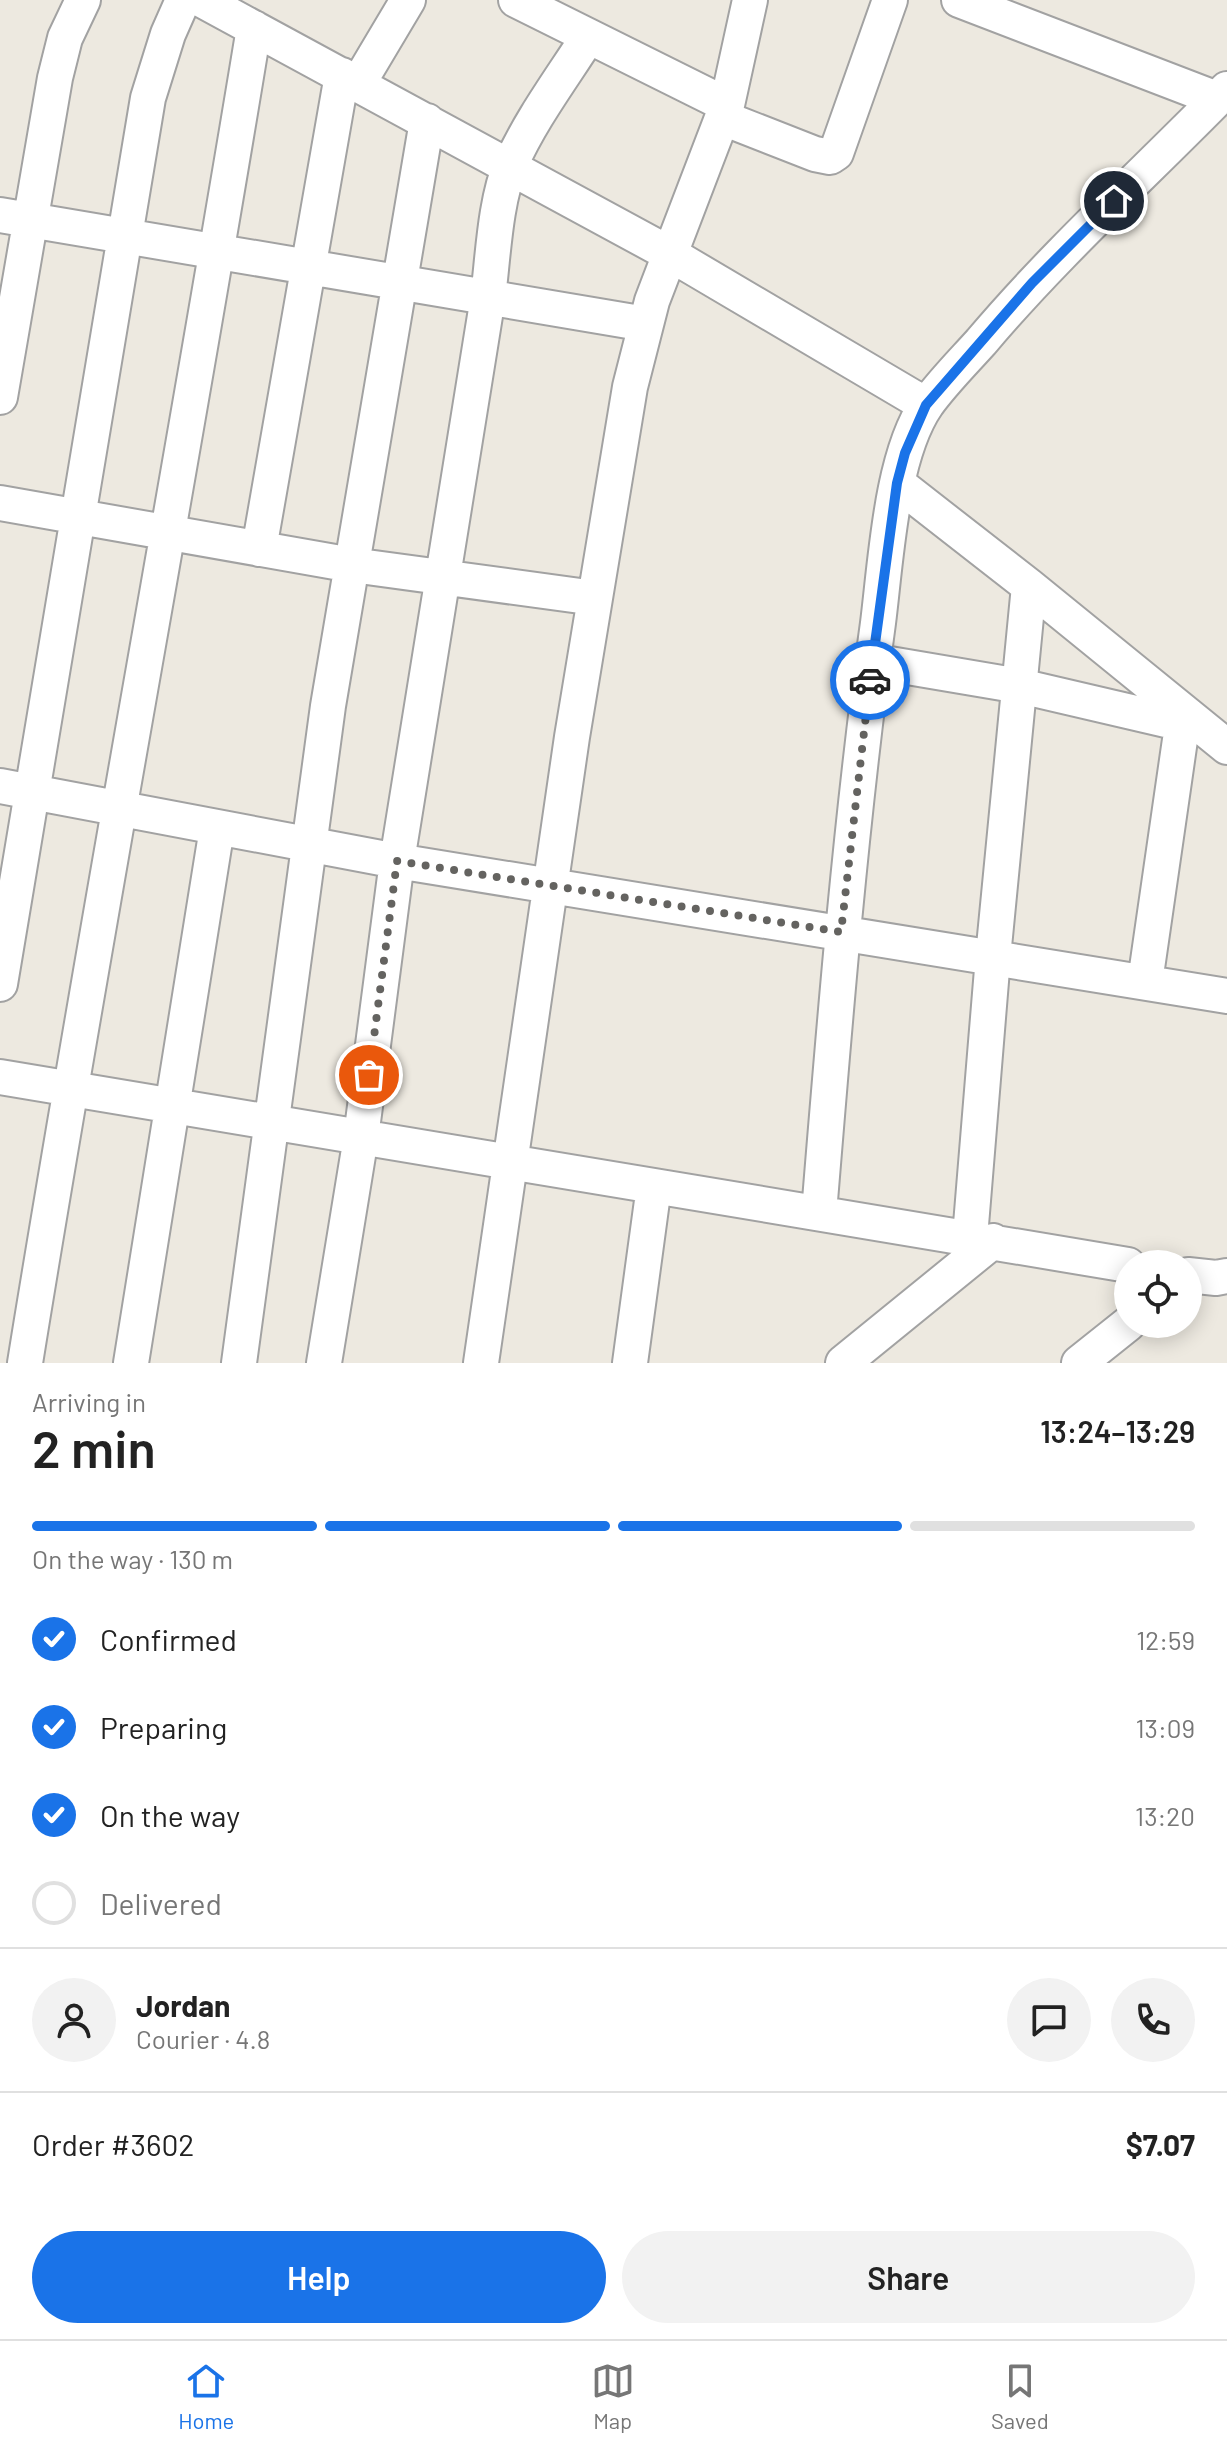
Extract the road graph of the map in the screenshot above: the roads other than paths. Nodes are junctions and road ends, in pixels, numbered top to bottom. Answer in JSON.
{"nodes":[{"id":1,"x":83,"y":0,"type":"edge"},
{"id":2,"x":183,"y":0,"type":"edge"},
{"id":3,"x":202,"y":0,"type":"edge"},
{"id":4,"x":408,"y":0,"type":"edge"},
{"id":5,"x":516,"y":0,"type":"edge"},
{"id":6,"x":750,"y":0,"type":"edge"},
{"id":7,"x":890,"y":0,"type":"edge"},
{"id":8,"x":959,"y":0,"type":"edge"},
{"id":9,"x":1043,"y":15,"type":"edge"},
{"id":10,"x":254,"y":28,"type":"junction"},
{"id":11,"x":588,"y":37,"type":"junction"},
{"id":12,"x":350,"y":80,"type":"junction"},
{"id":13,"x":1222,"y":94,"type":"edge"},
{"id":14,"x":725,"y":111,"type":"junction"},
{"id":15,"x":427,"y":121,"type":"junction"},
{"id":16,"x":510,"y":166,"type":"junction"},
{"id":17,"x":16,"y":217,"type":"edge"},
{"id":18,"x":124,"y":236,"type":"junction"},
{"id":19,"x":217,"y":252,"type":"junction"},
{"id":20,"x":670,"y":254,"type":"junction"},
{"id":21,"x":309,"y":267,"type":"junction"},
{"id":22,"x":399,"y":282,"type":"junction"},
{"id":23,"x":488,"y":297,"type":"junction"},
{"id":24,"x":646,"y":324,"type":"junction"},
{"id":25,"x":0,"y":397,"type":"edge"},
{"id":26,"x":926,"y":405,"type":"junction"},
{"id":27,"x":897,"y":483,"type":"junction"},
{"id":28,"x":0,"y":503,"type":"edge"},
{"id":29,"x":76,"y":516,"type":"junction"},
{"id":30,"x":168,"y":532,"type":"junction"},
{"id":31,"x":259,"y":549,"type":"junction"},
{"id":32,"x":352,"y":565,"type":"junction"},
{"id":33,"x":442,"y":578,"type":"junction"},
{"id":34,"x":1029,"y":586,"type":"junction"},
{"id":35,"x":595,"y":598,"type":"junction"},
{"id":36,"x":872,"y":661,"type":"junction"},
{"id":37,"x":1020,"y":686,"type":"junction"},
{"id":38,"x":1184,"y":718,"type":"junction"},
{"id":39,"x":1227,"y":747,"type":"edge"},
{"id":40,"x":16,"y":790,"type":"edge"},
{"id":41,"x":121,"y":810,"type":"junction"},
{"id":42,"x":217,"y":828,"type":"junction"},
{"id":43,"x":309,"y":846,"type":"junction"},
{"id":44,"x":397,"y":861,"type":"junction"},
{"id":45,"x":551,"y":885,"type":"junction"},
{"id":46,"x":841,"y":932,"type":"junction"},
{"id":47,"x":993,"y":957,"type":"junction"},
{"id":48,"x":1145,"y":982,"type":"junction"},
{"id":49,"x":0,"y":984,"type":"edge"},
{"id":50,"x":1227,"y":996,"type":"edge"},
{"id":51,"x":0,"y":1077,"type":"edge"},
{"id":52,"x":69,"y":1089,"type":"junction"},
{"id":53,"x":172,"y":1105,"type":"junction"},
{"id":54,"x":271,"y":1121,"type":"junction"},
{"id":55,"x":361,"y":1137,"type":"junction"},
{"id":56,"x":510,"y":1161,"type":"junction"},
{"id":57,"x":654,"y":1186,"type":"junction"},
{"id":58,"x":819,"y":1213,"type":"junction"},
{"id":59,"x":981,"y":1239,"type":"junction"},
{"id":60,"x":1114,"y":1263,"type":"edge"},
{"id":61,"x":1202,"y":1276,"type":"edge"},
{"id":62,"x":1227,"y":1276,"type":"edge"},
{"id":63,"x":1114,"y":1335,"type":"edge"},
{"id":64,"x":25,"y":1363,"type":"edge"},
{"id":65,"x":131,"y":1363,"type":"edge"},
{"id":66,"x":239,"y":1363,"type":"edge"},
{"id":67,"x":324,"y":1363,"type":"edge"},
{"id":68,"x":481,"y":1363,"type":"edge"},
{"id":69,"x":630,"y":1363,"type":"edge"},
{"id":70,"x":843,"y":1363,"type":"edge"},
{"id":71,"x":1079,"y":1363,"type":"edge"}],
"edges":[{"from":1,"to":17,"type":"street"},
{"from":2,"to":18,"type":"street"},
{"from":3,"to":10,"type":"street"},
{"from":4,"to":12,"type":"street"},
{"from":5,"to":11,"type":"street"},
{"from":6,"to":14,"type":"street"},
{"from":7,"to":14,"type":"street"},
{"from":8,"to":9,"type":"street"},
{"from":9,"to":13,"type":"street"},
{"from":10,"to":12,"type":"street"},
{"from":10,"to":19,"type":"street"},
{"from":11,"to":14,"type":"street"},
{"from":11,"to":16,"type":"street"},
{"from":12,"to":15,"type":"street"},
{"from":12,"to":21,"type":"street"},
{"from":13,"to":26,"type":"street"},
{"from":14,"to":20,"type":"street"},
{"from":15,"to":16,"type":"street"},
{"from":15,"to":22,"type":"street"},
{"from":16,"to":20,"type":"street"},
{"from":16,"to":23,"type":"street"},
{"from":17,"to":18,"type":"street"},
{"from":17,"to":25,"type":"street"},
{"from":18,"to":19,"type":"street"},
{"from":18,"to":29,"type":"street"},
{"from":19,"to":21,"type":"street"},
{"from":19,"to":30,"type":"street"},
{"from":20,"to":24,"type":"street"},
{"from":20,"to":26,"type":"street"},
{"from":21,"to":22,"type":"street"},
{"from":21,"to":31,"type":"street"},
{"from":22,"to":23,"type":"street"},
{"from":22,"to":32,"type":"street"},
{"from":23,"to":24,"type":"street"},
{"from":23,"to":33,"type":"street"},
{"from":24,"to":35,"type":"street"},
{"from":26,"to":27,"type":"street"},
{"from":27,"to":34,"type":"street"},
{"from":27,"to":36,"type":"street"},
{"from":28,"to":29,"type":"street"},
{"from":29,"to":30,"type":"street"},
{"from":29,"to":40,"type":"street"},
{"from":30,"to":31,"type":"street"},
{"from":30,"to":41,"type":"street"},
{"from":31,"to":32,"type":"street"},
{"from":32,"to":33,"type":"street"},
{"from":32,"to":43,"type":"street"},
{"from":33,"to":35,"type":"street"},
{"from":33,"to":44,"type":"street"},
{"from":34,"to":37,"type":"street"},
{"from":34,"to":38,"type":"street"},
{"from":35,"to":45,"type":"street"},
{"from":36,"to":37,"type":"street"},
{"from":36,"to":46,"type":"street"},
{"from":37,"to":38,"type":"street"},
{"from":37,"to":47,"type":"street"},
{"from":38,"to":39,"type":"street"},
{"from":38,"to":48,"type":"street"},
{"from":40,"to":41,"type":"street"},
{"from":40,"to":49,"type":"street"},
{"from":41,"to":42,"type":"street"},
{"from":41,"to":52,"type":"street"},
{"from":42,"to":43,"type":"street"},
{"from":42,"to":53,"type":"street"},
{"from":43,"to":44,"type":"street"},
{"from":43,"to":54,"type":"street"},
{"from":44,"to":45,"type":"street"},
{"from":44,"to":55,"type":"street"},
{"from":45,"to":46,"type":"street"},
{"from":45,"to":56,"type":"street"},
{"from":46,"to":47,"type":"street"},
{"from":46,"to":58,"type":"street"},
{"from":47,"to":48,"type":"street"},
{"from":47,"to":59,"type":"street"},
{"from":48,"to":50,"type":"street"},
{"from":51,"to":52,"type":"street"},
{"from":52,"to":53,"type":"street"},
{"from":52,"to":64,"type":"street"},
{"from":53,"to":54,"type":"street"},
{"from":53,"to":65,"type":"street"},
{"from":54,"to":55,"type":"street"},
{"from":54,"to":66,"type":"street"},
{"from":55,"to":56,"type":"street"},
{"from":55,"to":67,"type":"street"},
{"from":56,"to":57,"type":"street"},
{"from":56,"to":68,"type":"street"},
{"from":57,"to":58,"type":"street"},
{"from":57,"to":69,"type":"street"},
{"from":58,"to":59,"type":"street"},
{"from":59,"to":60,"type":"street"},
{"from":59,"to":70,"type":"street"},
{"from":61,"to":62,"type":"street"},
{"from":63,"to":71,"type":"street"}]}
